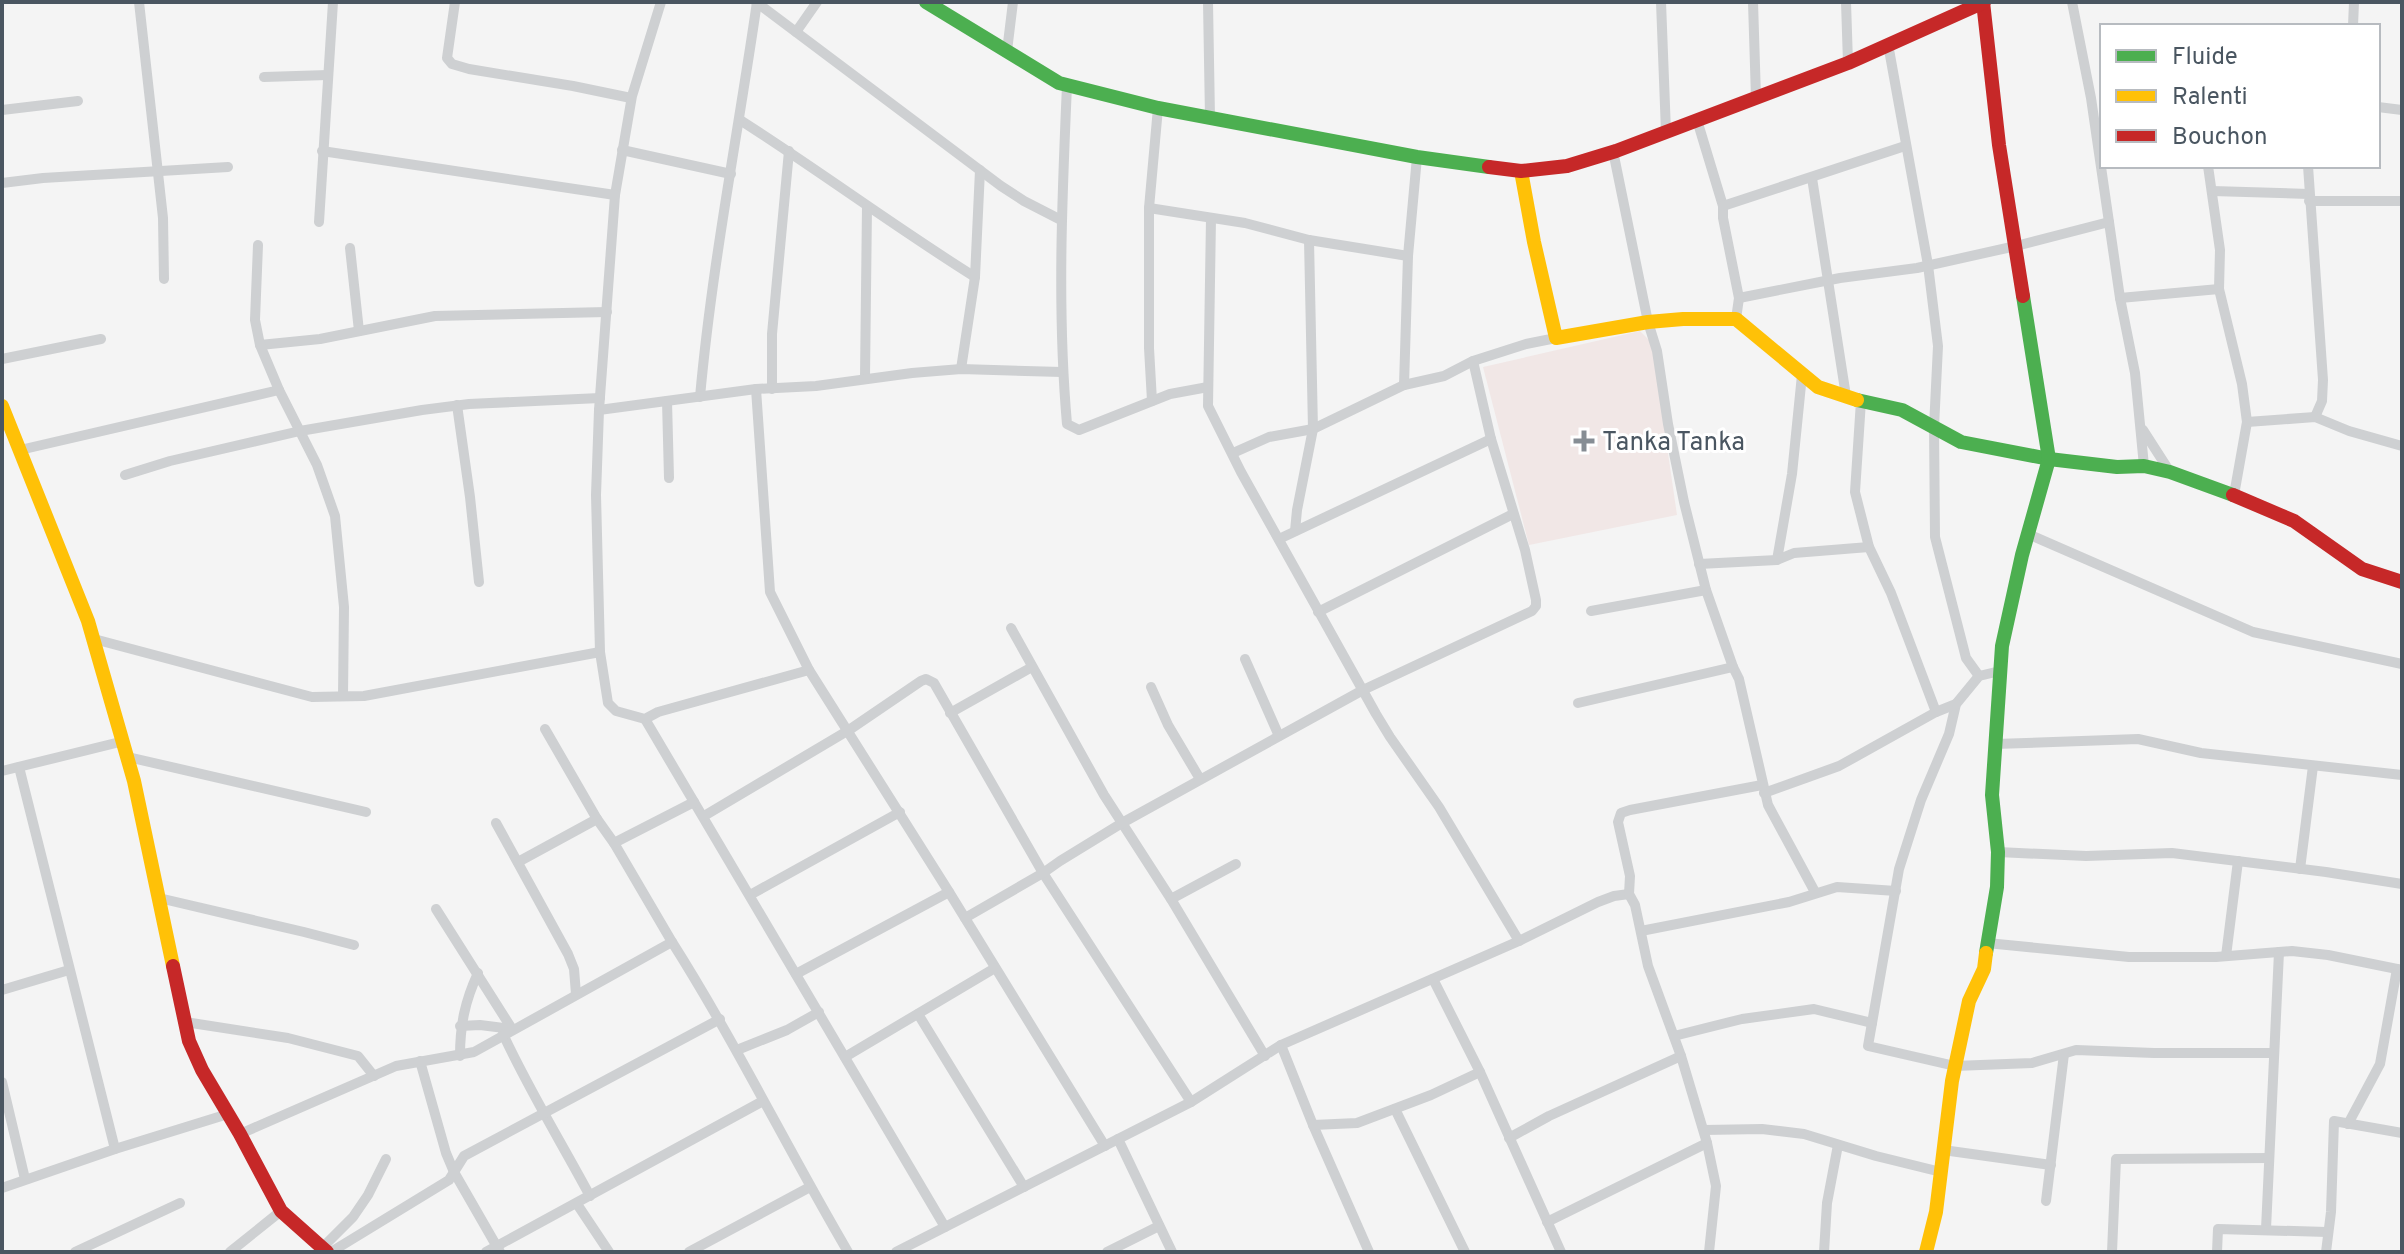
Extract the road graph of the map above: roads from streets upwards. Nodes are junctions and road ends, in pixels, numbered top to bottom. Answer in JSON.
{"nodes":[{"id":1,"x":139,"y":2,"type":"edge"},
{"id":2,"x":333,"y":2,"type":"edge"},
{"id":3,"x":455,"y":2,"type":"edge"},
{"id":4,"x":661,"y":2,"type":"edge"},
{"id":5,"x":757,"y":2,"type":"edge"},
{"id":6,"x":817,"y":2,"type":"edge"},
{"id":7,"x":926,"y":2,"type":"edge"},
{"id":8,"x":1013,"y":2,"type":"edge"},
{"id":9,"x":1208,"y":2,"type":"edge"},
{"id":10,"x":1661,"y":2,"type":"edge"},
{"id":11,"x":1753,"y":2,"type":"edge"},
{"id":12,"x":1846,"y":2,"type":"edge"},
{"id":13,"x":1984,"y":2,"type":"edge"},
{"id":14,"x":2072,"y":2,"type":"edge"},
{"id":15,"x":2354,"y":2,"type":"edge"},
{"id":16,"x":2353,"y":24,"type":"edge"},
{"id":17,"x":796,"y":32,"type":"junction"},
{"id":18,"x":1888,"y":44,"type":"junction"},
{"id":19,"x":1007,"y":51,"type":"junction"},
{"id":20,"x":1848,"y":63,"type":"junction"},
{"id":21,"x":328,"y":75,"type":"junction"},
{"id":22,"x":264,"y":77,"type":"dead end"},
{"id":23,"x":1067,"y":85,"type":"junction"},
{"id":24,"x":631,"y":98,"type":"junction"},
{"id":25,"x":1756,"y":98,"type":"junction"},
{"id":26,"x":2097,"y":98,"type":"edge"},
{"id":27,"x":78,"y":101,"type":"dead end"},
{"id":28,"x":2380,"y":107,"type":"edge"},
{"id":29,"x":1158,"y":108,"type":"junction"},
{"id":30,"x":2,"y":110,"type":"edge"},
{"id":31,"x":2402,"y":110,"type":"edge"},
{"id":32,"x":1210,"y":118,"type":"junction"},
{"id":33,"x":740,"y":120,"type":"junction"},
{"id":34,"x":1697,"y":120,"type":"junction"},
{"id":35,"x":2100,"y":129,"type":"edge"},
{"id":36,"x":1666,"y":132,"type":"junction"},
{"id":37,"x":1905,"y":146,"type":"junction"},
{"id":38,"x":622,"y":150,"type":"junction"},
{"id":39,"x":322,"y":151,"type":"junction"},
{"id":40,"x":789,"y":151,"type":"junction"},
{"id":41,"x":1613,"y":151,"type":"junction"},
{"id":42,"x":1417,"y":157,"type":"junction"},
{"id":43,"x":228,"y":167,"type":"dead end"},
{"id":44,"x":2104,"y":168,"type":"edge"},
{"id":45,"x":2208,"y":168,"type":"edge"},
{"id":46,"x":2308,"y":168,"type":"edge"},
{"id":47,"x":156,"y":170,"type":"junction"},
{"id":48,"x":980,"y":170,"type":"junction"},
{"id":49,"x":1521,"y":171,"type":"junction"},
{"id":50,"x":731,"y":174,"type":"junction"},
{"id":51,"x":1812,"y":178,"type":"junction"},
{"id":52,"x":2,"y":183,"type":"edge"},
{"id":53,"x":2212,"y":191,"type":"junction"},
{"id":54,"x":615,"y":195,"type":"junction"},
{"id":55,"x":2309,"y":198,"type":"junction"},
{"id":56,"x":2402,"y":201,"type":"edge"},
{"id":57,"x":867,"y":206,"type":"junction"},
{"id":58,"x":1723,"y":206,"type":"junction"},
{"id":59,"x":1149,"y":208,"type":"junction"},
{"id":60,"x":1211,"y":218,"type":"junction"},
{"id":61,"x":1061,"y":220,"type":"junction"},
{"id":62,"x":319,"y":222,"type":"dead end"},
{"id":63,"x":2109,"y":222,"type":"junction"},
{"id":64,"x":1309,"y":240,"type":"junction"},
{"id":65,"x":258,"y":245,"type":"dead end"},
{"id":66,"x":2016,"y":246,"type":"junction"},
{"id":67,"x":350,"y":248,"type":"dead end"},
{"id":68,"x":1408,"y":256,"type":"junction"},
{"id":69,"x":1928,"y":265,"type":"junction"},
{"id":70,"x":975,"y":277,"type":"junction"},
{"id":71,"x":164,"y":279,"type":"dead end"},
{"id":72,"x":1827,"y":281,"type":"junction"},
{"id":73,"x":2219,"y":289,"type":"junction"},
{"id":74,"x":1739,"y":298,"type":"junction"},
{"id":75,"x":2120,"y":298,"type":"junction"},
{"id":76,"x":607,"y":312,"type":"junction"},
{"id":77,"x":1736,"y":319,"type":"junction"},
{"id":78,"x":1648,"y":322,"type":"junction"},
{"id":79,"x":359,"y":331,"type":"junction"},
{"id":80,"x":1556,"y":338,"type":"junction"},
{"id":81,"x":101,"y":339,"type":"dead end"},
{"id":82,"x":260,"y":345,"type":"junction"},
{"id":83,"x":2,"y":359,"type":"edge"},
{"id":84,"x":1473,"y":361,"type":"junction"},
{"id":85,"x":961,"y":369,"type":"junction"},
{"id":86,"x":1062,"y":372,"type":"junction"},
{"id":87,"x":1802,"y":375,"type":"junction"},
{"id":88,"x":865,"y":378,"type":"junction"},
{"id":89,"x":1404,"y":385,"type":"junction"},
{"id":90,"x":1208,"y":387,"type":"junction"},
{"id":91,"x":756,"y":389,"type":"junction"},
{"id":92,"x":772,"y":389,"type":"junction"},
{"id":93,"x":279,"y":390,"type":"junction"},
{"id":94,"x":1846,"y":396,"type":"junction"},
{"id":95,"x":700,"y":397,"type":"junction"},
{"id":96,"x":600,"y":398,"type":"junction"},
{"id":97,"x":667,"y":401,"type":"junction"},
{"id":98,"x":1152,"y":401,"type":"junction"},
{"id":99,"x":1861,"y":401,"type":"junction"},
{"id":100,"x":457,"y":405,"type":"junction"},
{"id":101,"x":2,"y":406,"type":"edge"},
{"id":102,"x":599,"y":410,"type":"junction"},
{"id":103,"x":2315,"y":417,"type":"junction"},
{"id":104,"x":2247,"y":422,"type":"junction"},
{"id":105,"x":2140,"y":426,"type":"junction"},
{"id":106,"x":1934,"y":427,"type":"junction"},
{"id":107,"x":1313,"y":429,"type":"junction"},
{"id":108,"x":300,"y":431,"type":"junction"},
{"id":109,"x":1491,"y":439,"type":"junction"},
{"id":110,"x":2402,"y":446,"type":"edge"},
{"id":111,"x":20,"y":450,"type":"junction"},
{"id":112,"x":1233,"y":453,"type":"junction"},
{"id":113,"x":2049,"y":459,"type":"junction"},
{"id":114,"x":2144,"y":466,"type":"junction"},
{"id":115,"x":2170,"y":472,"type":"junction"},
{"id":116,"x":125,"y":475,"type":"dead end"},
{"id":117,"x":669,"y":478,"type":"dead end"},
{"id":118,"x":2234,"y":495,"type":"junction"},
{"id":119,"x":1513,"y":514,"type":"junction"},
{"id":120,"x":1295,"y":531,"type":"junction"},
{"id":121,"x":2028,"y":534,"type":"junction"},
{"id":122,"x":1279,"y":539,"type":"junction"},
{"id":123,"x":1869,"y":547,"type":"junction"},
{"id":124,"x":1777,"y":560,"type":"junction"},
{"id":125,"x":1699,"y":564,"type":"junction"},
{"id":126,"x":479,"y":582,"type":"dead end"},
{"id":127,"x":2402,"y":582,"type":"edge"},
{"id":128,"x":1706,"y":590,"type":"junction"},
{"id":129,"x":1591,"y":611,"type":"dead end"},
{"id":130,"x":1318,"y":612,"type":"junction"},
{"id":131,"x":1011,"y":628,"type":"dead end"},
{"id":132,"x":94,"y":639,"type":"junction"},
{"id":133,"x":600,"y":652,"type":"junction"},
{"id":134,"x":1245,"y":659,"type":"dead end"},
{"id":135,"x":2402,"y":664,"type":"edge"},
{"id":136,"x":1032,"y":667,"type":"junction"},
{"id":137,"x":1733,"y":667,"type":"junction"},
{"id":138,"x":809,"y":670,"type":"junction"},
{"id":139,"x":2000,"y":671,"type":"junction"},
{"id":140,"x":1979,"y":676,"type":"junction"},
{"id":141,"x":1151,"y":687,"type":"dead end"},
{"id":142,"x":1363,"y":690,"type":"junction"},
{"id":143,"x":343,"y":696,"type":"junction"},
{"id":144,"x":1578,"y":703,"type":"dead end"},
{"id":145,"x":1956,"y":704,"type":"junction"},
{"id":146,"x":1936,"y":712,"type":"junction"},
{"id":147,"x":950,"y":713,"type":"junction"},
{"id":148,"x":645,"y":719,"type":"junction"},
{"id":149,"x":545,"y":729,"type":"dead end"},
{"id":150,"x":849,"y":730,"type":"junction"},
{"id":151,"x":1279,"y":736,"type":"junction"},
{"id":152,"x":124,"y":741,"type":"junction"},
{"id":153,"x":1995,"y":744,"type":"junction"},
{"id":154,"x":128,"y":757,"type":"junction"},
{"id":155,"x":2313,"y":766,"type":"junction"},
{"id":156,"x":19,"y":767,"type":"junction"},
{"id":157,"x":2,"y":771,"type":"edge"},
{"id":158,"x":2402,"y":775,"type":"edge"},
{"id":159,"x":1200,"y":779,"type":"junction"},
{"id":160,"x":1763,"y":789,"type":"junction"},
{"id":161,"x":694,"y":802,"type":"junction"},
{"id":162,"x":366,"y":812,"type":"dead end"},
{"id":163,"x":900,"y":812,"type":"junction"},
{"id":164,"x":704,"y":816,"type":"junction"},
{"id":165,"x":597,"y":819,"type":"junction"},
{"id":166,"x":496,"y":823,"type":"dead end"},
{"id":167,"x":1122,"y":823,"type":"junction"},
{"id":168,"x":614,"y":843,"type":"junction"},
{"id":169,"x":1998,"y":852,"type":"junction"},
{"id":170,"x":2238,"y":861,"type":"junction"},
{"id":171,"x":518,"y":862,"type":"junction"},
{"id":172,"x":1236,"y":864,"type":"dead end"},
{"id":173,"x":2300,"y":869,"type":"junction"},
{"id":174,"x":1043,"y":873,"type":"junction"},
{"id":175,"x":2402,"y":884,"type":"edge"},
{"id":176,"x":1896,"y":891,"type":"junction"},
{"id":177,"x":949,"y":892,"type":"junction"},
{"id":178,"x":1815,"y":892,"type":"junction"},
{"id":179,"x":1629,"y":894,"type":"junction"},
{"id":180,"x":750,"y":895,"type":"junction"},
{"id":181,"x":159,"y":898,"type":"junction"},
{"id":182,"x":1171,"y":899,"type":"junction"},
{"id":183,"x":436,"y":909,"type":"dead end"},
{"id":184,"x":965,"y":918,"type":"junction"},
{"id":185,"x":1641,"y":931,"type":"junction"},
{"id":186,"x":1519,"y":941,"type":"junction"},
{"id":187,"x":672,"y":942,"type":"junction"},
{"id":188,"x":1987,"y":943,"type":"junction"},
{"id":189,"x":354,"y":945,"type":"dead end"},
{"id":190,"x":2279,"y":952,"type":"junction"},
{"id":191,"x":2226,"y":956,"type":"junction"},
{"id":192,"x":995,"y":968,"type":"junction"},
{"id":193,"x":69,"y":970,"type":"junction"},
{"id":194,"x":2399,"y":970,"type":"edge"},
{"id":195,"x":478,"y":973,"type":"junction"},
{"id":196,"x":796,"y":974,"type":"junction"},
{"id":197,"x":1433,"y":979,"type":"junction"},
{"id":198,"x":2,"y":990,"type":"edge"},
{"id":199,"x":576,"y":994,"type":"junction"},
{"id":200,"x":819,"y":1012,"type":"junction"},
{"id":201,"x":918,"y":1014,"type":"junction"},
{"id":202,"x":720,"y":1019,"type":"junction"},
{"id":203,"x":185,"y":1022,"type":"junction"},
{"id":204,"x":1872,"y":1023,"type":"junction"},
{"id":205,"x":460,"y":1026,"type":"junction"},
{"id":206,"x":508,"y":1032,"type":"junction"},
{"id":207,"x":1674,"y":1036,"type":"junction"},
{"id":208,"x":1281,"y":1045,"type":"junction"},
{"id":209,"x":737,"y":1050,"type":"junction"},
{"id":210,"x":2274,"y":1053,"type":"junction"},
{"id":211,"x":2064,"y":1054,"type":"junction"},
{"id":212,"x":460,"y":1056,"type":"junction"},
{"id":213,"x":1265,"y":1056,"type":"junction"},
{"id":214,"x":1681,"y":1056,"type":"junction"},
{"id":215,"x":845,"y":1057,"type":"junction"},
{"id":216,"x":420,"y":1061,"type":"junction"},
{"id":217,"x":1955,"y":1066,"type":"junction"},
{"id":218,"x":1480,"y":1072,"type":"junction"},
{"id":219,"x":374,"y":1076,"type":"junction"},
{"id":220,"x":2,"y":1082,"type":"edge"},
{"id":221,"x":763,"y":1101,"type":"junction"},
{"id":222,"x":1191,"y":1102,"type":"junction"},
{"id":223,"x":1395,"y":1109,"type":"junction"},
{"id":224,"x":545,"y":1112,"type":"junction"},
{"id":225,"x":228,"y":1114,"type":"junction"},
{"id":226,"x":2348,"y":1124,"type":"junction"},
{"id":227,"x":1313,"y":1125,"type":"junction"},
{"id":228,"x":1704,"y":1130,"type":"junction"},
{"id":229,"x":2402,"y":1133,"type":"edge"},
{"id":230,"x":240,"y":1134,"type":"junction"},
{"id":231,"x":1509,"y":1138,"type":"junction"},
{"id":232,"x":1118,"y":1139,"type":"junction"},
{"id":233,"x":1707,"y":1143,"type":"junction"},
{"id":234,"x":1838,"y":1145,"type":"junction"},
{"id":235,"x":1105,"y":1146,"type":"junction"},
{"id":236,"x":115,"y":1149,"type":"junction"},
{"id":237,"x":1943,"y":1150,"type":"junction"},
{"id":238,"x":2269,"y":1158,"type":"junction"},
{"id":239,"x":386,"y":1159,"type":"dead end"},
{"id":240,"x":2051,"y":1165,"type":"junction"},
{"id":241,"x":454,"y":1172,"type":"junction"},
{"id":242,"x":1941,"y":1172,"type":"junction"},
{"id":243,"x":25,"y":1179,"type":"junction"},
{"id":244,"x":810,"y":1187,"type":"junction"},
{"id":245,"x":1024,"y":1187,"type":"junction"},
{"id":246,"x":2,"y":1188,"type":"edge"},
{"id":247,"x":590,"y":1196,"type":"junction"},
{"id":248,"x":2046,"y":1201,"type":"dead end"},
{"id":249,"x":180,"y":1203,"type":"dead end"},
{"id":250,"x":577,"y":1204,"type":"junction"},
{"id":251,"x":281,"y":1211,"type":"junction"},
{"id":252,"x":1547,"y":1222,"type":"junction"},
{"id":253,"x":1159,"y":1226,"type":"junction"},
{"id":254,"x":945,"y":1227,"type":"junction"},
{"id":255,"x":2266,"y":1229,"type":"junction"},
{"id":256,"x":2327,"y":1232,"type":"junction"},
{"id":257,"x":494,"y":1250,"type":"edge"},
{"id":258,"x":327,"y":1251,"type":"edge"},
{"id":259,"x":1366,"y":1251,"type":"edge"},
{"id":260,"x":75,"y":1252,"type":"edge"},
{"id":261,"x":230,"y":1252,"type":"edge"},
{"id":262,"x":609,"y":1252,"type":"edge"},
{"id":263,"x":689,"y":1252,"type":"edge"},
{"id":264,"x":848,"y":1252,"type":"edge"},
{"id":265,"x":896,"y":1252,"type":"edge"},
{"id":266,"x":1107,"y":1252,"type":"edge"},
{"id":267,"x":1172,"y":1252,"type":"edge"},
{"id":268,"x":1465,"y":1252,"type":"edge"},
{"id":269,"x":1561,"y":1252,"type":"edge"},
{"id":270,"x":1709,"y":1252,"type":"edge"},
{"id":271,"x":1824,"y":1252,"type":"edge"},
{"id":272,"x":1926,"y":1252,"type":"edge"},
{"id":273,"x":2112,"y":1252,"type":"edge"},
{"id":274,"x":2217,"y":1252,"type":"edge"},
{"id":275,"x":2326,"y":1252,"type":"edge"}],
"edges":[{"from":1,"to":47,"type":"street"},
{"from":2,"to":21,"type":"street"},
{"from":3,"to":24,"type":"street"},
{"from":4,"to":24,"type":"street"},
{"from":5,"to":17,"type":"street"},
{"from":5,"to":33,"type":"street"},
{"from":6,"to":17,"type":"street"},
{"from":7,"to":19,"type":"street"},
{"from":8,"to":19,"type":"street"},
{"from":9,"to":32,"type":"street"},
{"from":10,"to":36,"type":"street"},
{"from":11,"to":25,"type":"street"},
{"from":12,"to":20,"type":"street"},
{"from":13,"to":18,"type":"street"},
{"from":13,"to":66,"type":"street"},
{"from":14,"to":26,"type":"street"},
{"from":15,"to":16,"type":"street"},
{"from":17,"to":48,"type":"street"},
{"from":18,"to":20,"type":"street"},
{"from":18,"to":37,"type":"street"},
{"from":19,"to":23,"type":"street"},
{"from":20,"to":25,"type":"street"},
{"from":21,"to":22,"type":"street"},
{"from":21,"to":39,"type":"street"},
{"from":23,"to":29,"type":"street"},
{"from":23,"to":61,"type":"street"},
{"from":24,"to":38,"type":"street"},
{"from":25,"to":34,"type":"street"},
{"from":26,"to":35,"type":"street"},
{"from":27,"to":30,"type":"street"},
{"from":28,"to":31,"type":"street"},
{"from":29,"to":32,"type":"street"},
{"from":29,"to":59,"type":"street"},
{"from":32,"to":42,"type":"street"},
{"from":33,"to":40,"type":"street"},
{"from":33,"to":50,"type":"street"},
{"from":34,"to":36,"type":"street"},
{"from":34,"to":58,"type":"street"},
{"from":36,"to":41,"type":"street"},
{"from":37,"to":51,"type":"street"},
{"from":37,"to":69,"type":"street"},
{"from":38,"to":50,"type":"street"},
{"from":38,"to":54,"type":"street"},
{"from":39,"to":54,"type":"street"},
{"from":39,"to":62,"type":"street"},
{"from":40,"to":57,"type":"street"},
{"from":40,"to":92,"type":"street"},
{"from":41,"to":49,"type":"street"},
{"from":41,"to":78,"type":"street"},
{"from":42,"to":49,"type":"street"},
{"from":42,"to":68,"type":"street"},
{"from":43,"to":47,"type":"street"},
{"from":44,"to":63,"type":"street"},
{"from":45,"to":53,"type":"street"},
{"from":46,"to":55,"type":"street"},
{"from":47,"to":52,"type":"street"},
{"from":47,"to":71,"type":"street"},
{"from":48,"to":61,"type":"street"},
{"from":48,"to":70,"type":"street"},
{"from":49,"to":80,"type":"street"},
{"from":50,"to":95,"type":"street"},
{"from":51,"to":58,"type":"street"},
{"from":51,"to":72,"type":"street"},
{"from":53,"to":55,"type":"street"},
{"from":53,"to":73,"type":"street"},
{"from":54,"to":76,"type":"street"},
{"from":55,"to":56,"type":"street"},
{"from":55,"to":103,"type":"street"},
{"from":57,"to":70,"type":"street"},
{"from":57,"to":88,"type":"street"},
{"from":58,"to":74,"type":"street"},
{"from":59,"to":60,"type":"street"},
{"from":59,"to":98,"type":"street"},
{"from":60,"to":64,"type":"street"},
{"from":60,"to":90,"type":"street"},
{"from":61,"to":86,"type":"street"},
{"from":63,"to":66,"type":"street"},
{"from":63,"to":75,"type":"street"},
{"from":64,"to":68,"type":"street"},
{"from":64,"to":107,"type":"street"},
{"from":65,"to":82,"type":"street"},
{"from":66,"to":69,"type":"street"},
{"from":66,"to":113,"type":"street"},
{"from":67,"to":79,"type":"street"},
{"from":68,"to":89,"type":"street"},
{"from":69,"to":72,"type":"street"},
{"from":69,"to":106,"type":"street"},
{"from":70,"to":85,"type":"street"},
{"from":72,"to":74,"type":"street"},
{"from":72,"to":94,"type":"street"},
{"from":73,"to":75,"type":"street"},
{"from":73,"to":104,"type":"street"},
{"from":74,"to":77,"type":"street"},
{"from":75,"to":105,"type":"street"},
{"from":76,"to":79,"type":"street"},
{"from":76,"to":96,"type":"street"},
{"from":77,"to":78,"type":"street"},
{"from":77,"to":87,"type":"street"},
{"from":78,"to":80,"type":"street"},
{"from":78,"to":125,"type":"street"},
{"from":79,"to":82,"type":"street"},
{"from":80,"to":84,"type":"street"},
{"from":81,"to":83,"type":"street"},
{"from":82,"to":93,"type":"street"},
{"from":84,"to":89,"type":"street"},
{"from":84,"to":109,"type":"street"},
{"from":85,"to":86,"type":"street"},
{"from":85,"to":88,"type":"street"},
{"from":86,"to":98,"type":"street"},
{"from":87,"to":94,"type":"street"},
{"from":87,"to":124,"type":"street"},
{"from":88,"to":92,"type":"street"},
{"from":89,"to":107,"type":"street"},
{"from":90,"to":98,"type":"street"},
{"from":90,"to":112,"type":"street"},
{"from":91,"to":92,"type":"street"},
{"from":91,"to":95,"type":"street"},
{"from":91,"to":138,"type":"street"},
{"from":93,"to":108,"type":"street"},
{"from":93,"to":111,"type":"street"},
{"from":94,"to":99,"type":"street"},
{"from":95,"to":97,"type":"street"},
{"from":96,"to":100,"type":"street"},
{"from":96,"to":102,"type":"street"},
{"from":97,"to":102,"type":"street"},
{"from":97,"to":117,"type":"street"},
{"from":99,"to":106,"type":"street"},
{"from":99,"to":123,"type":"street"},
{"from":100,"to":108,"type":"street"},
{"from":100,"to":126,"type":"street"},
{"from":101,"to":111,"type":"street"},
{"from":102,"to":133,"type":"street"},
{"from":103,"to":104,"type":"street"},
{"from":103,"to":110,"type":"street"},
{"from":104,"to":118,"type":"street"},
{"from":105,"to":114,"type":"street"},
{"from":105,"to":115,"type":"street"},
{"from":106,"to":113,"type":"street"},
{"from":106,"to":140,"type":"street"},
{"from":107,"to":112,"type":"street"},
{"from":107,"to":120,"type":"street"},
{"from":108,"to":116,"type":"street"},
{"from":108,"to":143,"type":"street"},
{"from":109,"to":119,"type":"street"},
{"from":109,"to":120,"type":"street"},
{"from":111,"to":132,"type":"street"},
{"from":112,"to":122,"type":"street"},
{"from":113,"to":114,"type":"street"},
{"from":113,"to":121,"type":"street"},
{"from":114,"to":115,"type":"street"},
{"from":115,"to":118,"type":"street"},
{"from":118,"to":127,"type":"street"},
{"from":119,"to":130,"type":"street"},
{"from":119,"to":142,"type":"street"},
{"from":120,"to":122,"type":"street"},
{"from":121,"to":135,"type":"street"},
{"from":121,"to":139,"type":"street"},
{"from":122,"to":130,"type":"street"},
{"from":123,"to":124,"type":"street"},
{"from":123,"to":146,"type":"street"},
{"from":124,"to":125,"type":"street"},
{"from":125,"to":128,"type":"street"},
{"from":128,"to":129,"type":"street"},
{"from":128,"to":137,"type":"street"},
{"from":130,"to":142,"type":"street"},
{"from":131,"to":136,"type":"street"},
{"from":132,"to":143,"type":"street"},
{"from":132,"to":152,"type":"street"},
{"from":133,"to":143,"type":"street"},
{"from":133,"to":148,"type":"street"},
{"from":134,"to":151,"type":"street"},
{"from":136,"to":147,"type":"street"},
{"from":136,"to":167,"type":"street"},
{"from":137,"to":144,"type":"street"},
{"from":137,"to":160,"type":"street"},
{"from":138,"to":148,"type":"street"},
{"from":138,"to":150,"type":"street"},
{"from":139,"to":140,"type":"street"},
{"from":139,"to":153,"type":"street"},
{"from":140,"to":145,"type":"street"},
{"from":141,"to":159,"type":"street"},
{"from":142,"to":151,"type":"street"},
{"from":142,"to":186,"type":"street"},
{"from":145,"to":146,"type":"street"},
{"from":145,"to":176,"type":"street"},
{"from":146,"to":160,"type":"street"},
{"from":147,"to":150,"type":"street"},
{"from":147,"to":174,"type":"street"},
{"from":148,"to":161,"type":"street"},
{"from":149,"to":165,"type":"street"},
{"from":150,"to":163,"type":"street"},
{"from":150,"to":164,"type":"street"},
{"from":151,"to":159,"type":"street"},
{"from":152,"to":154,"type":"street"},
{"from":152,"to":156,"type":"street"},
{"from":153,"to":155,"type":"street"},
{"from":153,"to":169,"type":"street"},
{"from":154,"to":162,"type":"street"},
{"from":154,"to":181,"type":"street"},
{"from":155,"to":158,"type":"street"},
{"from":155,"to":173,"type":"street"},
{"from":156,"to":157,"type":"street"},
{"from":156,"to":193,"type":"street"},
{"from":159,"to":167,"type":"street"},
{"from":160,"to":178,"type":"street"},
{"from":160,"to":179,"type":"street"},
{"from":161,"to":164,"type":"street"},
{"from":161,"to":168,"type":"street"},
{"from":163,"to":177,"type":"street"},
{"from":163,"to":180,"type":"street"},
{"from":164,"to":180,"type":"street"},
{"from":165,"to":168,"type":"street"},
{"from":165,"to":171,"type":"street"},
{"from":166,"to":171,"type":"street"},
{"from":167,"to":174,"type":"street"},
{"from":167,"to":182,"type":"street"},
{"from":168,"to":187,"type":"street"},
{"from":169,"to":170,"type":"street"},
{"from":169,"to":188,"type":"street"},
{"from":170,"to":173,"type":"street"},
{"from":170,"to":191,"type":"street"},
{"from":171,"to":199,"type":"street"},
{"from":172,"to":182,"type":"street"},
{"from":173,"to":175,"type":"street"},
{"from":174,"to":184,"type":"street"},
{"from":174,"to":222,"type":"street"},
{"from":176,"to":178,"type":"street"},
{"from":176,"to":204,"type":"street"},
{"from":177,"to":184,"type":"street"},
{"from":177,"to":196,"type":"street"},
{"from":178,"to":185,"type":"street"},
{"from":179,"to":185,"type":"street"},
{"from":179,"to":186,"type":"street"},
{"from":180,"to":196,"type":"street"},
{"from":181,"to":189,"type":"street"},
{"from":181,"to":203,"type":"street"},
{"from":182,"to":213,"type":"street"},
{"from":183,"to":195,"type":"street"},
{"from":184,"to":192,"type":"street"},
{"from":185,"to":207,"type":"street"},
{"from":186,"to":197,"type":"street"},
{"from":187,"to":199,"type":"street"},
{"from":187,"to":202,"type":"street"},
{"from":188,"to":191,"type":"street"},
{"from":188,"to":217,"type":"street"},
{"from":190,"to":191,"type":"street"},
{"from":190,"to":194,"type":"street"},
{"from":190,"to":210,"type":"street"},
{"from":192,"to":201,"type":"street"},
{"from":192,"to":235,"type":"street"},
{"from":193,"to":198,"type":"street"},
{"from":193,"to":236,"type":"street"},
{"from":194,"to":226,"type":"street"},
{"from":195,"to":205,"type":"street"},
{"from":195,"to":206,"type":"street"},
{"from":196,"to":200,"type":"street"},
{"from":197,"to":208,"type":"street"},
{"from":197,"to":218,"type":"street"},
{"from":199,"to":206,"type":"street"},
{"from":200,"to":209,"type":"street"},
{"from":200,"to":215,"type":"street"},
{"from":201,"to":215,"type":"street"},
{"from":201,"to":245,"type":"street"},
{"from":202,"to":209,"type":"street"},
{"from":202,"to":224,"type":"street"},
{"from":203,"to":219,"type":"street"},
{"from":203,"to":225,"type":"street"},
{"from":204,"to":207,"type":"street"},
{"from":204,"to":217,"type":"street"},
{"from":205,"to":206,"type":"street"},
{"from":205,"to":212,"type":"street"},
{"from":206,"to":212,"type":"street"},
{"from":206,"to":224,"type":"street"},
{"from":207,"to":214,"type":"street"},
{"from":208,"to":213,"type":"street"},
{"from":208,"to":227,"type":"street"},
{"from":209,"to":221,"type":"street"},
{"from":210,"to":211,"type":"street"},
{"from":210,"to":238,"type":"street"},
{"from":211,"to":217,"type":"street"},
{"from":211,"to":240,"type":"street"},
{"from":212,"to":216,"type":"street"},
{"from":213,"to":222,"type":"street"},
{"from":214,"to":228,"type":"street"},
{"from":214,"to":231,"type":"street"},
{"from":215,"to":254,"type":"street"},
{"from":216,"to":219,"type":"street"},
{"from":216,"to":241,"type":"street"},
{"from":217,"to":237,"type":"street"},
{"from":218,"to":223,"type":"street"},
{"from":218,"to":231,"type":"street"},
{"from":219,"to":230,"type":"street"},
{"from":220,"to":243,"type":"street"},
{"from":221,"to":244,"type":"street"},
{"from":221,"to":247,"type":"street"},
{"from":222,"to":232,"type":"street"},
{"from":223,"to":227,"type":"street"},
{"from":223,"to":268,"type":"street"},
{"from":224,"to":241,"type":"street"},
{"from":224,"to":247,"type":"street"},
{"from":225,"to":230,"type":"street"},
{"from":225,"to":236,"type":"street"},
{"from":226,"to":229,"type":"street"},
{"from":226,"to":256,"type":"street"},
{"from":227,"to":259,"type":"street"},
{"from":228,"to":233,"type":"street"},
{"from":228,"to":234,"type":"street"},
{"from":230,"to":251,"type":"street"},
{"from":231,"to":252,"type":"street"},
{"from":232,"to":235,"type":"street"},
{"from":232,"to":253,"type":"street"},
{"from":233,"to":252,"type":"street"},
{"from":233,"to":270,"type":"street"},
{"from":234,"to":242,"type":"street"},
{"from":234,"to":271,"type":"street"},
{"from":235,"to":245,"type":"street"},
{"from":236,"to":243,"type":"street"},
{"from":237,"to":240,"type":"street"},
{"from":237,"to":242,"type":"street"},
{"from":238,"to":255,"type":"street"},
{"from":238,"to":273,"type":"street"},
{"from":239,"to":258,"type":"street"},
{"from":240,"to":248,"type":"street"},
{"from":241,"to":257,"type":"street"},
{"from":241,"to":258,"type":"street"},
{"from":242,"to":272,"type":"street"},
{"from":243,"to":246,"type":"street"},
{"from":244,"to":263,"type":"street"},
{"from":244,"to":264,"type":"street"},
{"from":245,"to":254,"type":"street"},
{"from":247,"to":250,"type":"street"},
{"from":249,"to":260,"type":"street"},
{"from":250,"to":257,"type":"street"},
{"from":250,"to":262,"type":"street"},
{"from":251,"to":258,"type":"street"},
{"from":251,"to":261,"type":"street"},
{"from":252,"to":269,"type":"street"},
{"from":253,"to":266,"type":"street"},
{"from":253,"to":267,"type":"street"},
{"from":254,"to":265,"type":"street"},
{"from":255,"to":256,"type":"street"},
{"from":255,"to":274,"type":"street"},
{"from":256,"to":275,"type":"street"}]}
